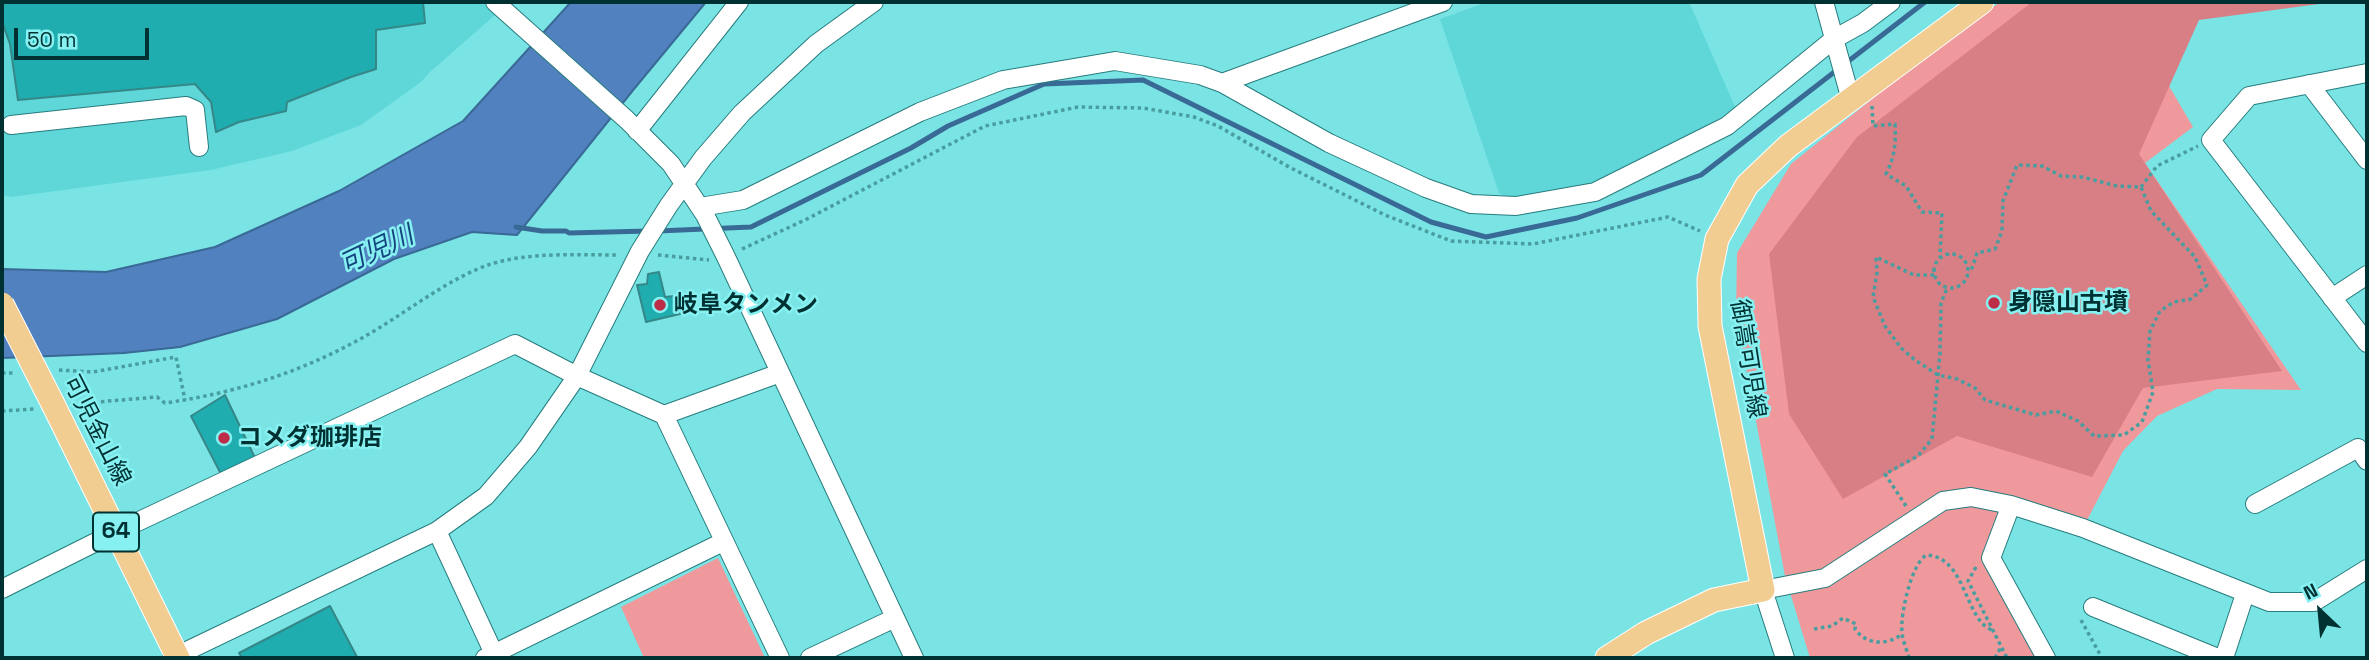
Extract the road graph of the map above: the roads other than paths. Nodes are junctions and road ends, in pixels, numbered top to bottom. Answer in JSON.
{"nodes":[{"id":1,"x":495,"y":2,"type":"edge"},
{"id":2,"x":739,"y":2,"type":"edge"},
{"id":3,"x":874,"y":2,"type":"edge"},
{"id":4,"x":1443,"y":2,"type":"edge"},
{"id":5,"x":1824,"y":2,"type":"edge"},
{"id":6,"x":1891,"y":2,"type":"edge"},
{"id":7,"x":1982,"y":2,"type":"edge"},
{"id":8,"x":1834,"y":39,"type":"junction"},
{"id":9,"x":2367,"y":73,"type":"edge"},
{"id":10,"x":1222,"y":83,"type":"junction"},
{"id":11,"x":2309,"y":84,"type":"junction"},
{"id":12,"x":1859,"y":94,"type":"junction"},
{"id":13,"x":11,"y":125,"type":"dead end"},
{"id":14,"x":632,"y":125,"type":"junction"},
{"id":15,"x":199,"y":147,"type":"dead end"},
{"id":16,"x":2367,"y":160,"type":"edge"},
{"id":17,"x":684,"y":184,"type":"junction"},
{"id":18,"x":702,"y":211,"type":"junction"},
{"id":19,"x":2367,"y":275,"type":"edge"},
{"id":20,"x":2332,"y":299,"type":"junction"},
{"id":21,"x":2,"y":304,"type":"edge"},
{"id":22,"x":2367,"y":343,"type":"edge"},
{"id":23,"x":779,"y":373,"type":"junction"},
{"id":24,"x":577,"y":376,"type":"junction"},
{"id":25,"x":664,"y":415,"type":"junction"},
{"id":26,"x":2367,"y":461,"type":"edge"},
{"id":27,"x":2255,"y":504,"type":"dead end"},
{"id":28,"x":2011,"y":505,"type":"junction"},
{"id":29,"x":437,"y":531,"type":"junction"},
{"id":30,"x":117,"y":532,"type":"junction"},
{"id":31,"x":723,"y":542,"type":"junction"},
{"id":32,"x":2367,"y":569,"type":"edge"},
{"id":33,"x":2,"y":589,"type":"edge"},
{"id":34,"x":1763,"y":590,"type":"junction"},
{"id":35,"x":2245,"y":594,"type":"junction"},
{"id":36,"x":2093,"y":607,"type":"road end"},
{"id":37,"x":895,"y":618,"type":"junction"},
{"id":38,"x":176,"y":657,"type":"edge"},
{"id":39,"x":492,"y":657,"type":"edge"},
{"id":40,"x":780,"y":658,"type":"edge"},
{"id":41,"x":810,"y":658,"type":"edge"},
{"id":42,"x":914,"y":658,"type":"edge"},
{"id":43,"x":1607,"y":658,"type":"edge"},
{"id":44,"x":1785,"y":658,"type":"edge"},
{"id":45,"x":2046,"y":658,"type":"edge"},
{"id":46,"x":2218,"y":658,"type":"edge"},
{"id":47,"x":2224,"y":658,"type":"edge"}],
"edges":[{"from":1,"to":14,"type":"street"},
{"from":2,"to":14,"type":"street"},
{"from":3,"to":17,"type":"street"},
{"from":4,"to":10,"type":"street"},
{"from":5,"to":8,"type":"street"},
{"from":6,"to":8,"type":"street"},
{"from":7,"to":12,"type":"main road","name":"御嵩可児線"},
{"from":8,"to":10,"type":"street"},
{"from":8,"to":12,"type":"street"},
{"from":9,"to":11,"type":"street"},
{"from":10,"to":18,"type":"street"},
{"from":11,"to":16,"type":"street"},
{"from":11,"to":20,"type":"street"},
{"from":12,"to":34,"type":"main road","name":"御嵩可児線"},
{"from":13,"to":15,"type":"street"},
{"from":14,"to":17,"type":"street"},
{"from":17,"to":18,"type":"street"},
{"from":17,"to":24,"type":"street"},
{"from":18,"to":23,"type":"street"},
{"from":19,"to":20,"type":"street"},
{"from":20,"to":22,"type":"street"},
{"from":21,"to":30,"type":"main road","name":"可児金山線","number":"64","bridge":true},
{"from":23,"to":25,"type":"street"},
{"from":23,"to":37,"type":"street"},
{"from":24,"to":25,"type":"street"},
{"from":24,"to":29,"type":"street"},
{"from":24,"to":30,"type":"street"},
{"from":25,"to":31,"type":"street"},
{"from":26,"to":27,"type":"street"},
{"from":28,"to":34,"type":"street"},
{"from":28,"to":35,"type":"street"},
{"from":28,"to":45,"type":"street"},
{"from":29,"to":38,"type":"street"},
{"from":29,"to":39,"type":"street"},
{"from":30,"to":33,"type":"street"},
{"from":30,"to":38,"type":"main road","name":"可児金山線","number":"64"},
{"from":31,"to":39,"type":"street"},
{"from":31,"to":40,"type":"street"},
{"from":32,"to":35,"type":"street"},
{"from":34,"to":43,"type":"main road"},
{"from":34,"to":44,"type":"street"},
{"from":35,"to":47,"type":"street"},
{"from":36,"to":46,"type":"street"},
{"from":37,"to":41,"type":"street"},
{"from":37,"to":42,"type":"street"}]}
